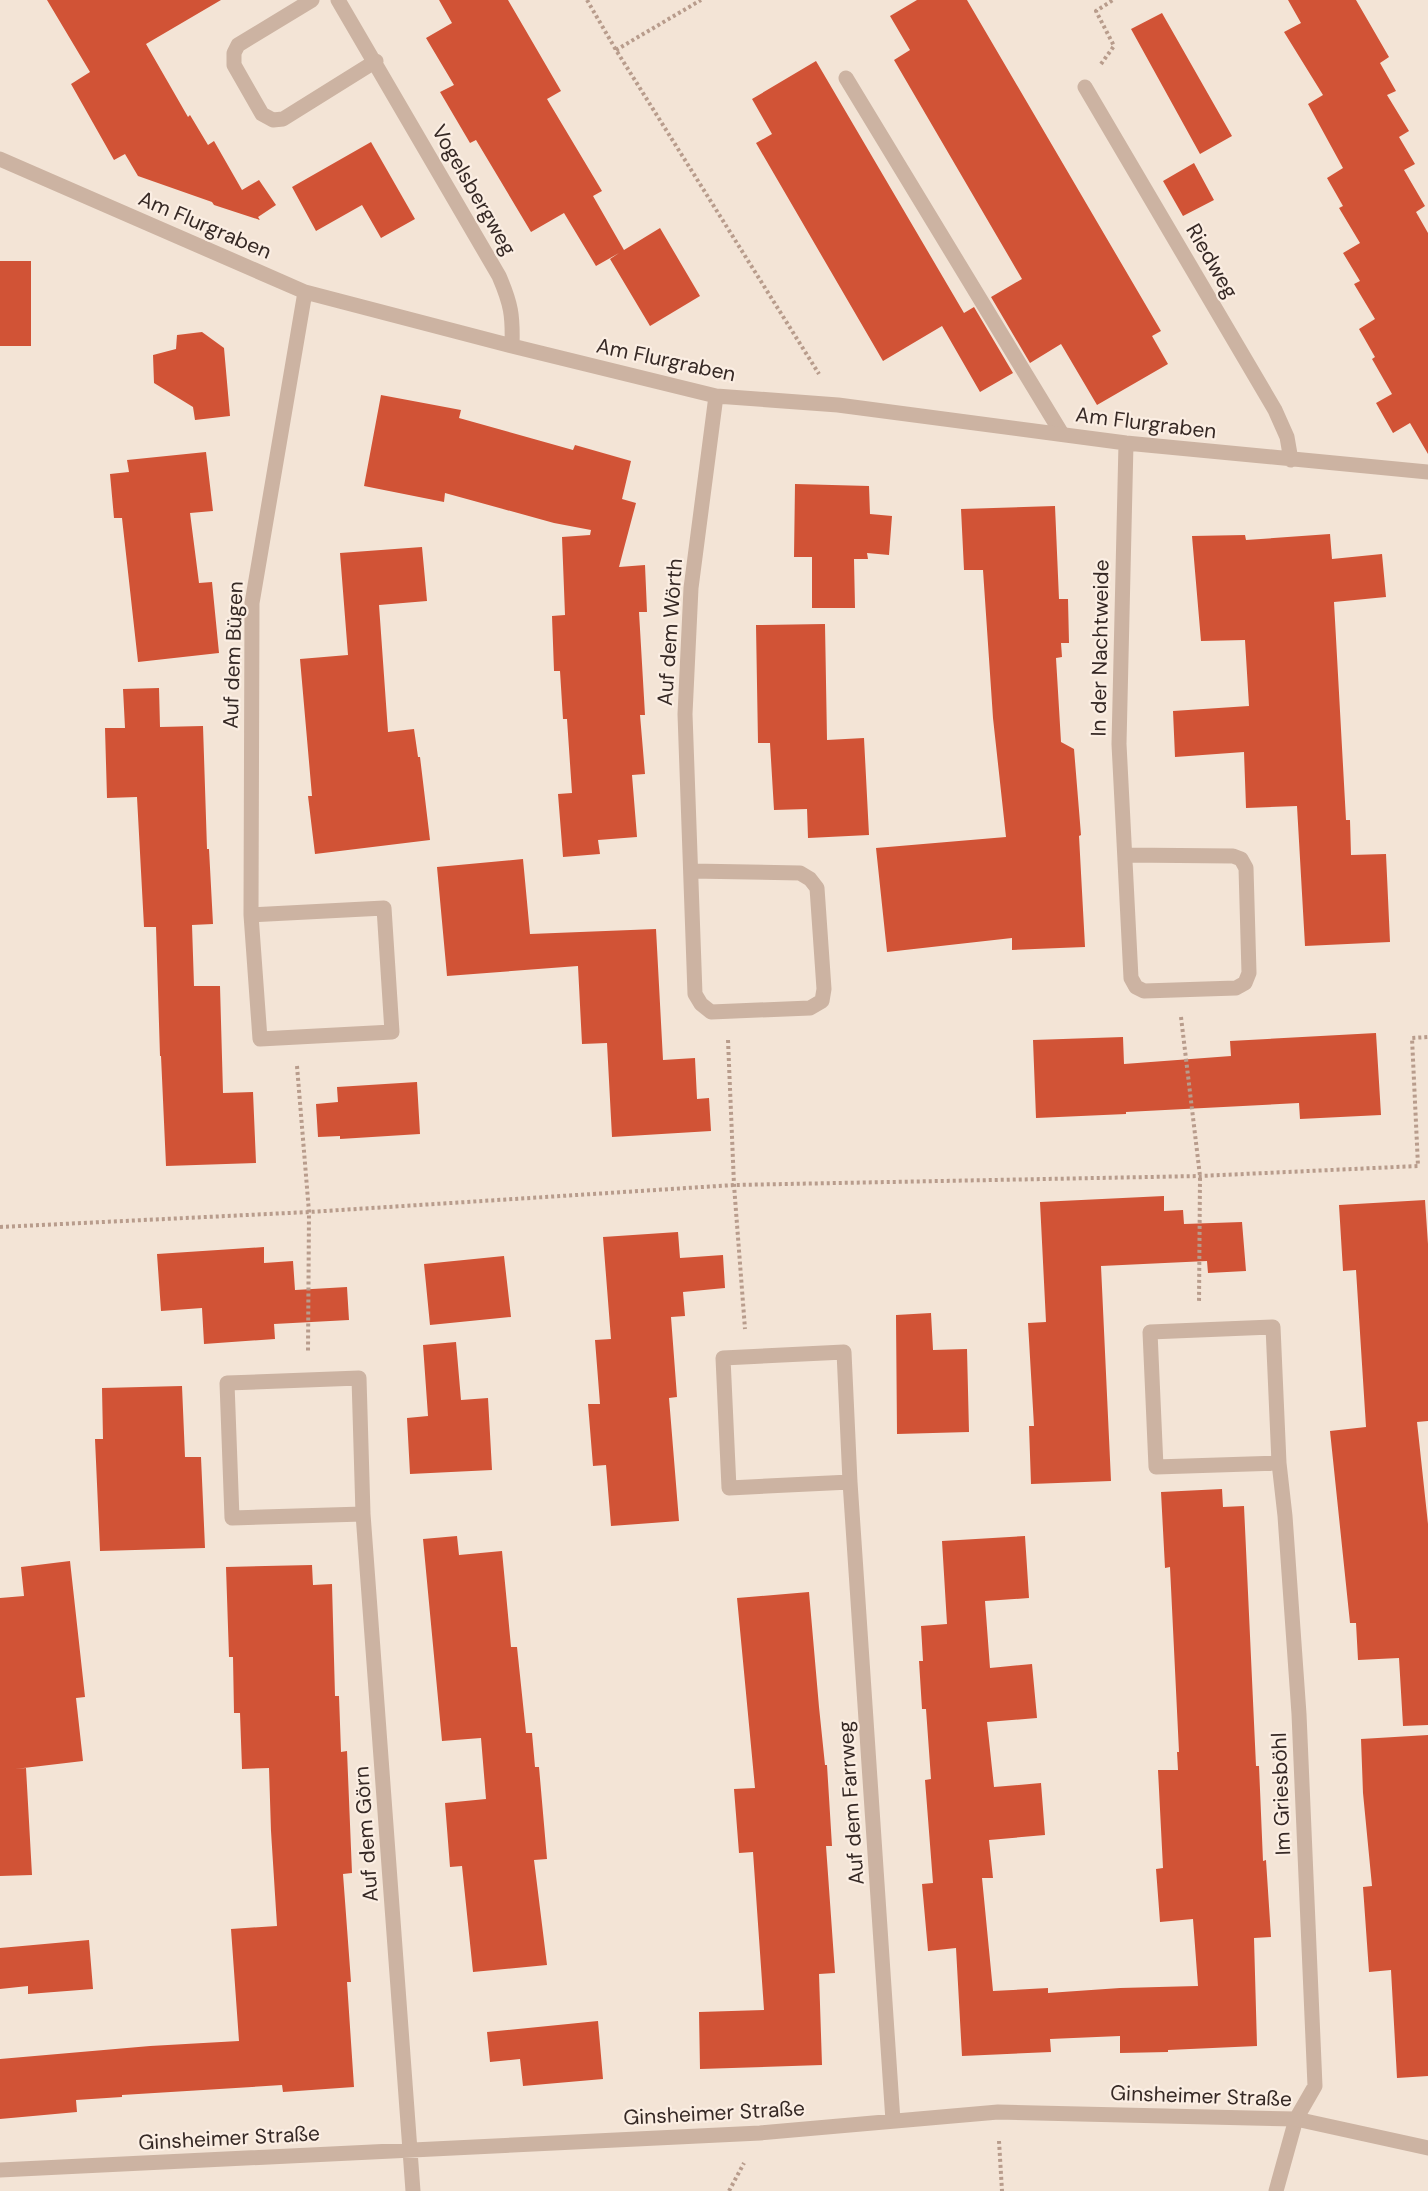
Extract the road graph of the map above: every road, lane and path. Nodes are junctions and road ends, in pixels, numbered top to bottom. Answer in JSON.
{"nodes":[{"id":1,"x":312,"y":0,"type":"edge"},
{"id":2,"x":338,"y":0,"type":"edge"},
{"id":3,"x":587,"y":0,"type":"edge"},
{"id":4,"x":701,"y":0,"type":"edge"},
{"id":5,"x":1113,"y":0,"type":"edge"},
{"id":6,"x":616,"y":50,"type":"junction"},
{"id":7,"x":376,"y":61,"type":"junction"},
{"id":8,"x":846,"y":78,"type":"dead end"},
{"id":9,"x":1085,"y":87,"type":"joint"},
{"id":10,"x":0,"y":159,"type":"edge"},
{"id":11,"x":305,"y":292,"type":"junction"},
{"id":12,"x":512,"y":346,"type":"junction"},
{"id":13,"x":717,"y":396,"type":"junction"},
{"id":14,"x":838,"y":405,"type":"junction"},
{"id":15,"x":1062,"y":434,"type":"junction"},
{"id":16,"x":1126,"y":443,"type":"junction"},
{"id":17,"x":1291,"y":460,"type":"junction"},
{"id":18,"x":1428,"y":472,"type":"edge"},
{"id":19,"x":1125,"y":855,"type":"junction"},
{"id":20,"x":692,"y":871,"type":"junction"},
{"id":21,"x":251,"y":915,"type":"junction"},
{"id":22,"x":1177,"y":991,"type":"junction"},
{"id":23,"x":727,"y":1011,"type":"junction"},
{"id":24,"x":294,"y":1037,"type":"junction"},
{"id":25,"x":1428,"y":1037,"type":"edge"},
{"id":26,"x":1200,"y":1176,"type":"junction"},
{"id":27,"x":734,"y":1185,"type":"junction"},
{"id":28,"x":309,"y":1212,"type":"junction"},
{"id":29,"x":0,"y":1227,"type":"edge"},
{"id":30,"x":1199,"y":1330,"type":"junction"},
{"id":31,"x":747,"y":1357,"type":"junction"},
{"id":32,"x":308,"y":1380,"type":"junction"},
{"id":33,"x":1279,"y":1463,"type":"junction"},
{"id":34,"x":850,"y":1482,"type":"junction"},
{"id":35,"x":363,"y":1514,"type":"junction"},
{"id":36,"x":998,"y":2112,"type":"junction"},
{"id":37,"x":1296,"y":2119,"type":"junction"},
{"id":38,"x":893,"y":2121,"type":"junction"},
{"id":39,"x":1428,"y":2148,"type":"edge"},
{"id":40,"x":410,"y":2150,"type":"junction"},
{"id":41,"x":0,"y":2170,"type":"edge"},
{"id":42,"x":413,"y":2191,"type":"edge"},
{"id":43,"x":1002,"y":2191,"type":"edge"},
{"id":44,"x":1276,"y":2191,"type":"edge"}],
"edges":[{"from":1,"to":7,"type":"street"},
{"from":2,"to":7,"type":"street","name":"Vogelsbergweg"},
{"from":3,"to":6,"type":"path"},
{"from":4,"to":6,"type":"path"},
{"from":5,"to":9,"type":"path"},
{"from":6,"to":14,"type":"path"},
{"from":7,"to":12,"type":"street","name":"Vogelsbergweg"},
{"from":8,"to":15,"type":"street"},
{"from":9,"to":17,"type":"street","name":"Riedweg"},
{"from":10,"to":11,"type":"street","name":"Am Flurgraben"},
{"from":11,"to":12,"type":"street","name":"Am Flurgraben"},
{"from":11,"to":21,"type":"street","name":"Auf dem Bügen"},
{"from":12,"to":13,"type":"street","name":"Am Flurgraben"},
{"from":13,"to":14,"type":"street","name":"Am Flurgraben"},
{"from":13,"to":20,"type":"street","name":"Auf dem Wörth"},
{"from":14,"to":15,"type":"street","name":"Am Flurgraben"},
{"from":15,"to":16,"type":"street","name":"Am Flurgraben"},
{"from":16,"to":17,"type":"street","name":"Am Flurgraben"},
{"from":16,"to":19,"type":"street","name":"In der Nachtweide"},
{"from":17,"to":18,"type":"street","name":"Am Flurgraben"},
{"from":19,"to":22,"type":"street","name":"In der Nachtweide"},
{"from":19,"to":22,"type":"street","name":"In der Nachtweide"},
{"from":20,"to":23,"type":"street","name":"Auf dem Wörth"},
{"from":20,"to":23,"type":"street","name":"Auf dem Wörth"},
{"from":21,"to":24,"type":"street","name":"Auf dem Bügen"},
{"from":21,"to":24,"type":"street","name":"Auf dem Bügen"},
{"from":22,"to":26,"type":"path"},
{"from":23,"to":27,"type":"path"},
{"from":24,"to":28,"type":"path"},
{"from":25,"to":26,"type":"path"},
{"from":26,"to":27,"type":"path"},
{"from":26,"to":30,"type":"path"},
{"from":27,"to":28,"type":"path"},
{"from":27,"to":31,"type":"path"},
{"from":28,"to":29,"type":"path"},
{"from":28,"to":32,"type":"path"},
{"from":30,"to":33,"type":"street","name":"Im Griesböhl"},
{"from":30,"to":33,"type":"street","name":"Im Griesböhl"},
{"from":31,"to":34,"type":"street","name":"Auf dem Farrweg"},
{"from":31,"to":34,"type":"street","name":"Auf dem Farrweg"},
{"from":32,"to":35,"type":"street","name":"Auf dem Görn"},
{"from":32,"to":35,"type":"street","name":"Auf dem Görn"},
{"from":33,"to":37,"type":"street","name":"Im Griesböhl"},
{"from":34,"to":38,"type":"street","name":"Auf dem Farrweg"},
{"from":35,"to":40,"type":"street","name":"Auf dem Görn"},
{"from":36,"to":37,"type":"street","name":"Ginsheimer Straße"},
{"from":36,"to":38,"type":"street","name":"Ginsheimer Straße"},
{"from":36,"to":43,"type":"path"},
{"from":37,"to":39,"type":"street","name":"Ginsheimer Straße"},
{"from":37,"to":44,"type":"street","name":"Im Griesböhl"},
{"from":38,"to":40,"type":"street","name":"Ginsheimer Straße"},
{"from":40,"to":41,"type":"street","name":"Ginsheimer Straße"},
{"from":40,"to":42,"type":"street","name":"Auf dem Görn"}]}
